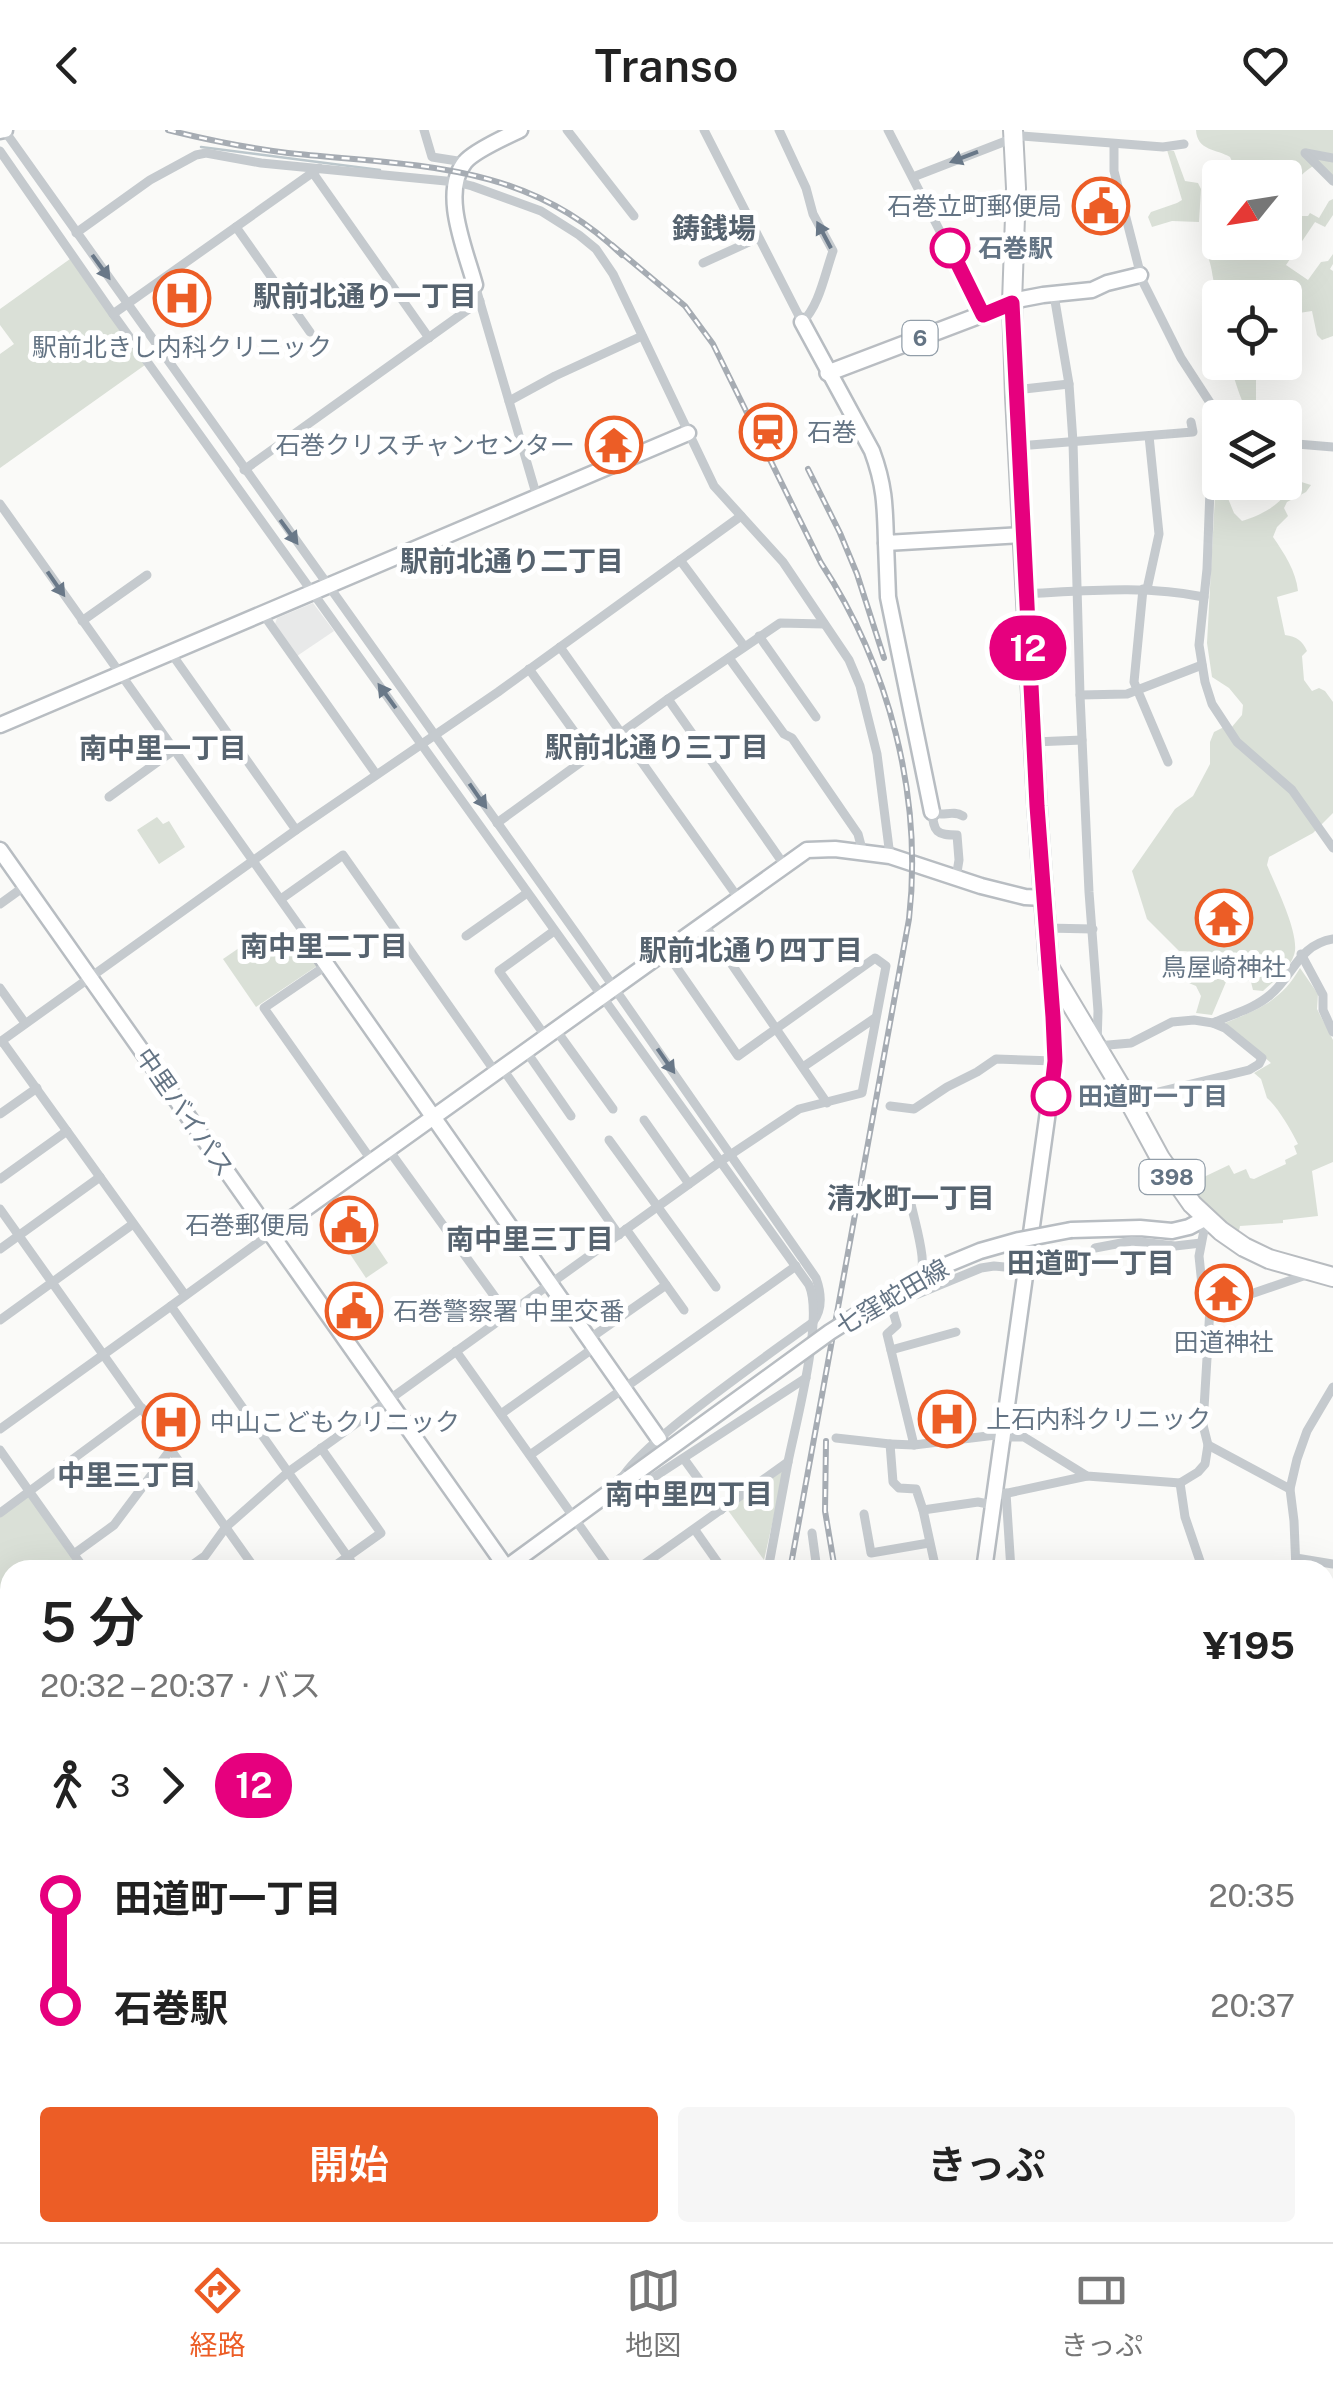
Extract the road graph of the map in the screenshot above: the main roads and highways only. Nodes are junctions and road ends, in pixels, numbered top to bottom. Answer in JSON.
{"nodes":[{"id":1,"x":1014,"y":134,"type":"edge"},
{"id":2,"x":1012,"y":303,"type":"junction"},
{"id":3,"x":828,"y":373,"type":"road end"},
{"id":4,"x":1333,"y":1277,"type":"edge"}],
"edges":[{"from":1,"to":2,"type":"highway","number":"398"},
{"from":2,"to":3,"type":"main road","number":"6"},
{"from":2,"to":4,"type":"highway","number":"398"}]}
